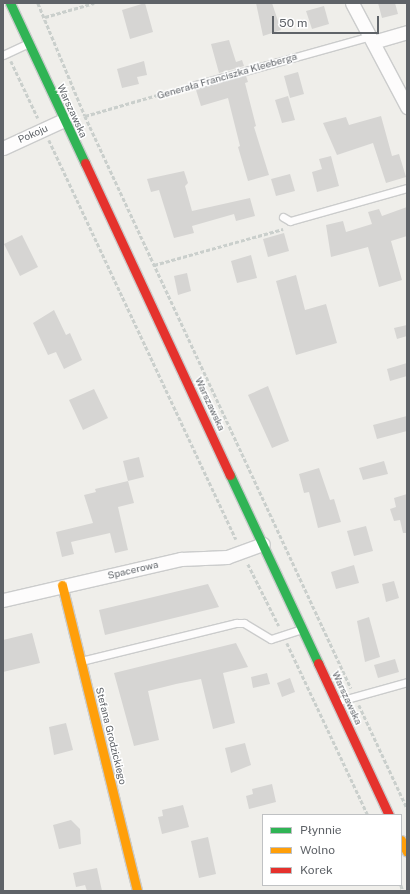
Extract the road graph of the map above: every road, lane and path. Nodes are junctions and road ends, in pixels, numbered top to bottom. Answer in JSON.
{"nodes":[{"id":1,"x":10,"y":3,"type":"edge"},
{"id":2,"x":38,"y":3,"type":"edge"},
{"id":3,"x":94,"y":3,"type":"edge"},
{"id":4,"x":352,"y":3,"type":"edge"},
{"id":5,"x":44,"y":17,"type":"junction"},
{"id":6,"x":407,"y":32,"type":"edge"},
{"id":7,"x":371,"y":39,"type":"junction"},
{"id":8,"x":29,"y":43,"type":"junction"},
{"id":9,"x":5,"y":54,"type":"edge"},
{"id":10,"x":195,"y":85,"type":"joint"},
{"id":11,"x":407,"y":106,"type":"edge"},
{"id":12,"x":85,"y":116,"type":"junction"},
{"id":13,"x":64,"y":120,"type":"junction"},
{"id":14,"x":44,"y":129,"type":"junction"},
{"id":15,"x":3,"y":148,"type":"edge"},
{"id":16,"x":407,"y":188,"type":"edge"},
{"id":17,"x":286,"y":219,"type":"joint"},
{"id":18,"x":154,"y":265,"type":"junction"},
{"id":19,"x":263,"y":544,"type":"junction"},
{"id":20,"x":236,"y":546,"type":"dead end"},
{"id":21,"x":244,"y":563,"type":"dead end"},
{"id":22,"x":62,"y":586,"type":"junction"},
{"id":23,"x":3,"y":600,"type":"edge"},
{"id":24,"x":302,"y":629,"type":"junction"},
{"id":25,"x":284,"y":636,"type":"junction"},
{"id":26,"x":81,"y":661,"type":"junction"},
{"id":27,"x":407,"y":682,"type":"edge"},
{"id":28,"x":355,"y":696,"type":"junction"},
{"id":29,"x":336,"y":702,"type":"junction"},
{"id":30,"x":407,"y":808,"type":"edge"},
{"id":31,"x":368,"y":814,"type":"edge"},
{"id":32,"x":389,"y":814,"type":"edge"},
{"id":33,"x":402,"y":842,"type":"edge"},
{"id":34,"x":407,"y":852,"type":"edge"},
{"id":35,"x":137,"y":891,"type":"edge"}],
"edges":[{"from":1,"to":8,"type":"street","name":"Warszawska"},
{"from":2,"to":5,"type":"path"},
{"from":3,"to":5,"type":"path"},
{"from":4,"to":7,"type":"street"},
{"from":5,"to":12,"type":"path"},
{"from":6,"to":7,"type":"street","name":"Generała Franciszka Kleeberga"},
{"from":7,"to":10,"type":"lane","name":"Generała Franciszka Kleeberga"},
{"from":7,"to":11,"type":"street"},
{"from":8,"to":9,"type":"lane"},
{"from":8,"to":13,"type":"street","name":"Warszawska"},
{"from":9,"to":14,"type":"path"},
{"from":10,"to":12,"type":"path","name":"Generała Franciszka Kleeberga"},
{"from":12,"to":18,"type":"path"},
{"from":13,"to":14,"type":"street","name":"Pokoju"},
{"from":13,"to":19,"type":"street","name":"Warszawska"},
{"from":14,"to":15,"type":"street","name":"Pokoju"},
{"from":14,"to":20,"type":"path"},
{"from":16,"to":17,"type":"lane"},
{"from":17,"to":18,"type":"path"},
{"from":18,"to":28,"type":"path"},
{"from":19,"to":22,"type":"street","name":"Spacerowa"},
{"from":19,"to":24,"type":"street","name":"Warszawska"},
{"from":21,"to":25,"type":"path"},
{"from":22,"to":23,"type":"street","name":"Spacerowa"},
{"from":22,"to":26,"type":"street","name":"Stefana Grodzickiego"},
{"from":24,"to":25,"type":"lane"},
{"from":24,"to":29,"type":"street","name":"Warszawska"},
{"from":25,"to":26,"type":"lane"},
{"from":25,"to":31,"type":"path"},
{"from":26,"to":35,"type":"street","name":"Stefana Grodzickiego"},
{"from":27,"to":28,"type":"lane"},
{"from":28,"to":29,"type":"lane"},
{"from":28,"to":30,"type":"path"},
{"from":29,"to":32,"type":"street","name":"Warszawska"},
{"from":33,"to":34,"type":"street"}]}
